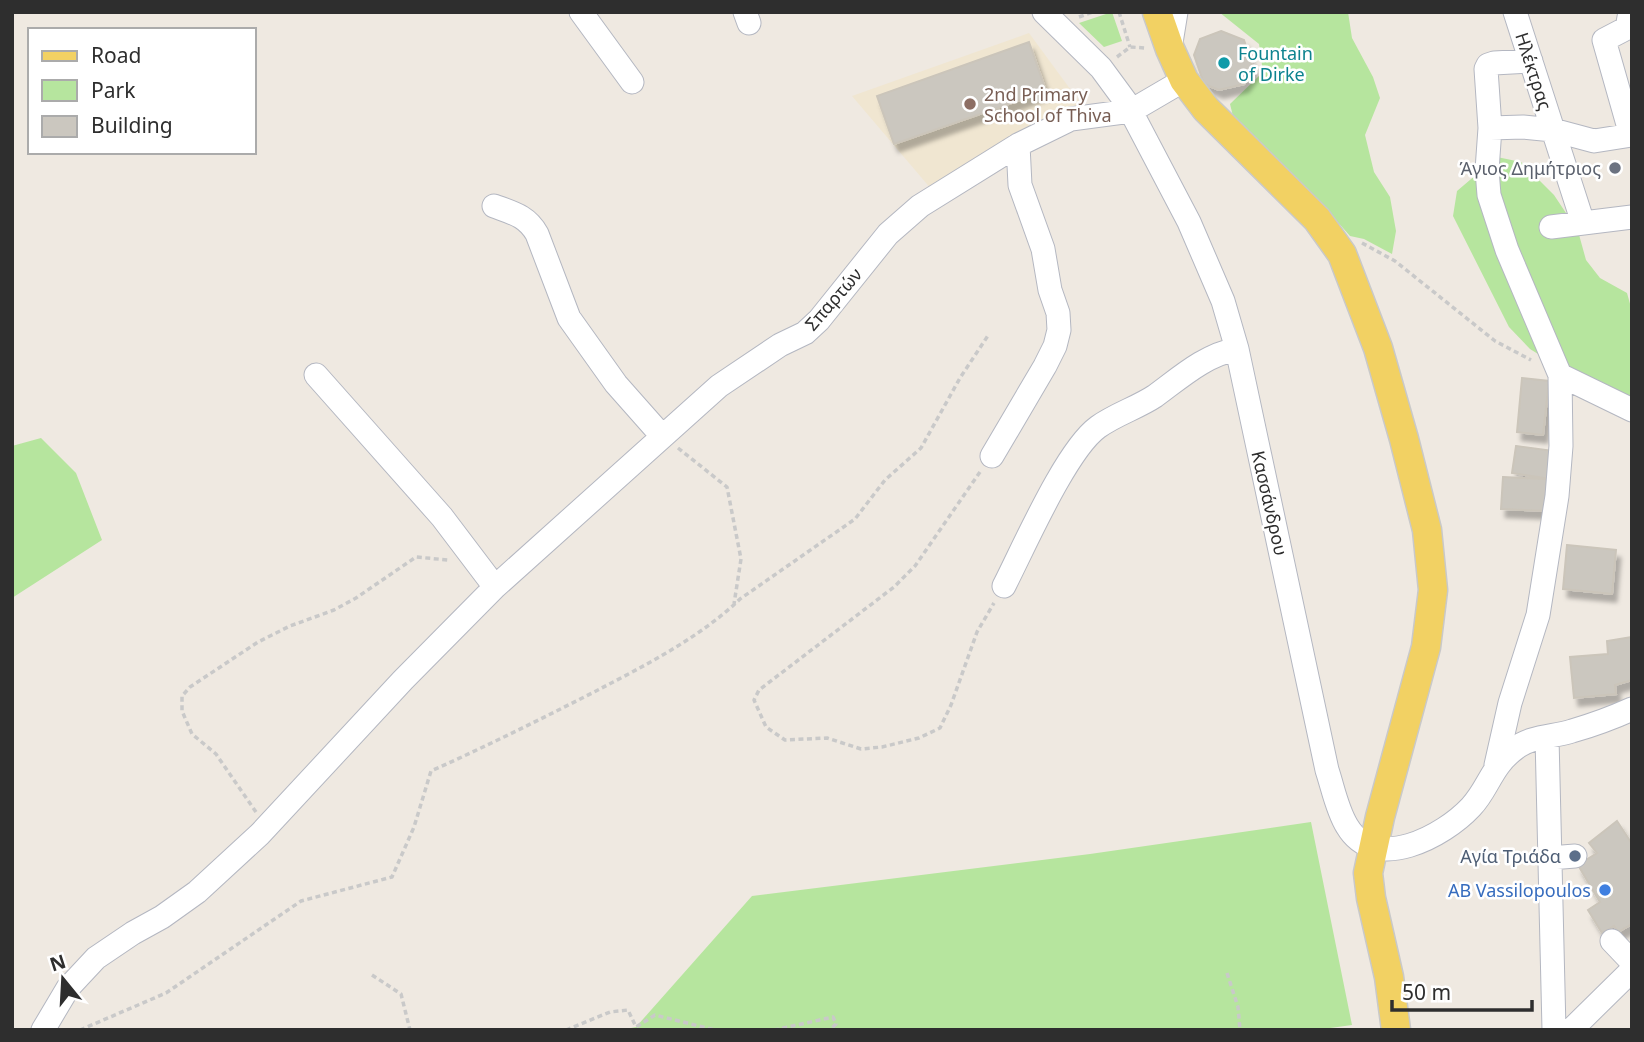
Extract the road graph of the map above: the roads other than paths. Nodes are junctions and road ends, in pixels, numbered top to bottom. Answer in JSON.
{"nodes":[{"id":1,"x":581,"y":12,"type":"edge"},
{"id":2,"x":1044,"y":12,"type":"edge"},
{"id":3,"x":1157,"y":12,"type":"edge"},
{"id":4,"x":1176,"y":12,"type":"edge"},
{"id":5,"x":1515,"y":12,"type":"edge"},
{"id":6,"x":1630,"y":12,"type":"edge"},
{"id":7,"x":1170,"y":49,"type":"junction"},
{"id":8,"x":1531,"y":61,"type":"junction"},
{"id":9,"x":1184,"y":80,"type":"junction"},
{"id":10,"x":632,"y":82,"type":"dead end"},
{"id":11,"x":1131,"y":111,"type":"junction"},
{"id":12,"x":1490,"y":128,"type":"junction"},
{"id":13,"x":1553,"y":130,"type":"junction"},
{"id":14,"x":1631,"y":135,"type":"edge"},
{"id":15,"x":1018,"y":145,"type":"junction"},
{"id":16,"x":494,"y":206,"type":"dead end"},
{"id":17,"x":1632,"y":218,"type":"edge"},
{"id":18,"x":1583,"y":223,"type":"junction"},
{"id":19,"x":1551,"y":227,"type":"dead end"},
{"id":20,"x":1237,"y":348,"type":"junction"},
{"id":21,"x":316,"y":375,"type":"dead end"},
{"id":22,"x":1559,"y":375,"type":"junction"},
{"id":23,"x":1632,"y":410,"type":"edge"},
{"id":24,"x":663,"y":436,"type":"junction"},
{"id":25,"x":992,"y":456,"type":"road end"},
{"id":26,"x":1004,"y":586,"type":"road end"},
{"id":27,"x":495,"y":587,"type":"junction"},
{"id":28,"x":1632,"y":709,"type":"edge"},
{"id":29,"x":1547,"y":737,"type":"junction"},
{"id":30,"x":1496,"y":765,"type":"junction"},
{"id":31,"x":1372,"y":847,"type":"junction"},
{"id":32,"x":1575,"y":856,"type":"dead end"},
{"id":33,"x":1550,"y":858,"type":"junction"},
{"id":34,"x":1612,"y":941,"type":"dead end"},
{"id":35,"x":1632,"y":962,"type":"edge"},
{"id":36,"x":1632,"y":970,"type":"edge"},
{"id":37,"x":43,"y":1030,"type":"edge"},
{"id":38,"x":1396,"y":1030,"type":"edge"},
{"id":39,"x":1554,"y":1030,"type":"edge"},
{"id":40,"x":1571,"y":1030,"type":"edge"}],
"edges":[{"from":1,"to":10,"type":"street"},
{"from":2,"to":11,"type":"street","name":"Κασσάνδρου"},
{"from":3,"to":7,"type":"main road"},
{"from":4,"to":7,"type":"street"},
{"from":5,"to":8,"type":"street","name":"Ηλέκτρας"},
{"from":6,"to":14,"type":"street"},
{"from":7,"to":9,"type":"main road"},
{"from":8,"to":12,"type":"street"},
{"from":8,"to":13,"type":"street","name":"Ηλέκτρας"},
{"from":9,"to":11,"type":"street"},
{"from":9,"to":31,"type":"main road"},
{"from":11,"to":15,"type":"street","name":"Σπαρτών"},
{"from":11,"to":20,"type":"street","name":"Κασσάνδρου"},
{"from":12,"to":13,"type":"street"},
{"from":12,"to":22,"type":"street"},
{"from":13,"to":14,"type":"street"},
{"from":13,"to":18,"type":"street","name":"Ηλέκτρας"},
{"from":15,"to":24,"type":"street","name":"Σπαρτών"},
{"from":15,"to":25,"type":"street"},
{"from":16,"to":24,"type":"street"},
{"from":17,"to":18,"type":"street"},
{"from":18,"to":19,"type":"street"},
{"from":20,"to":26,"type":"street"},
{"from":20,"to":31,"type":"street","name":"Κασσάνδρου"},
{"from":21,"to":27,"type":"street"},
{"from":22,"to":23,"type":"street"},
{"from":22,"to":30,"type":"street"},
{"from":24,"to":27,"type":"street","name":"Σπαρτών"},
{"from":27,"to":37,"type":"street","name":"Σπαρτών"},
{"from":28,"to":29,"type":"street"},
{"from":29,"to":30,"type":"street"},
{"from":29,"to":33,"type":"street"},
{"from":30,"to":31,"type":"street"},
{"from":31,"to":38,"type":"main road"},
{"from":32,"to":33,"type":"street"},
{"from":33,"to":39,"type":"street"},
{"from":34,"to":35,"type":"street"},
{"from":36,"to":40,"type":"street"}]}
